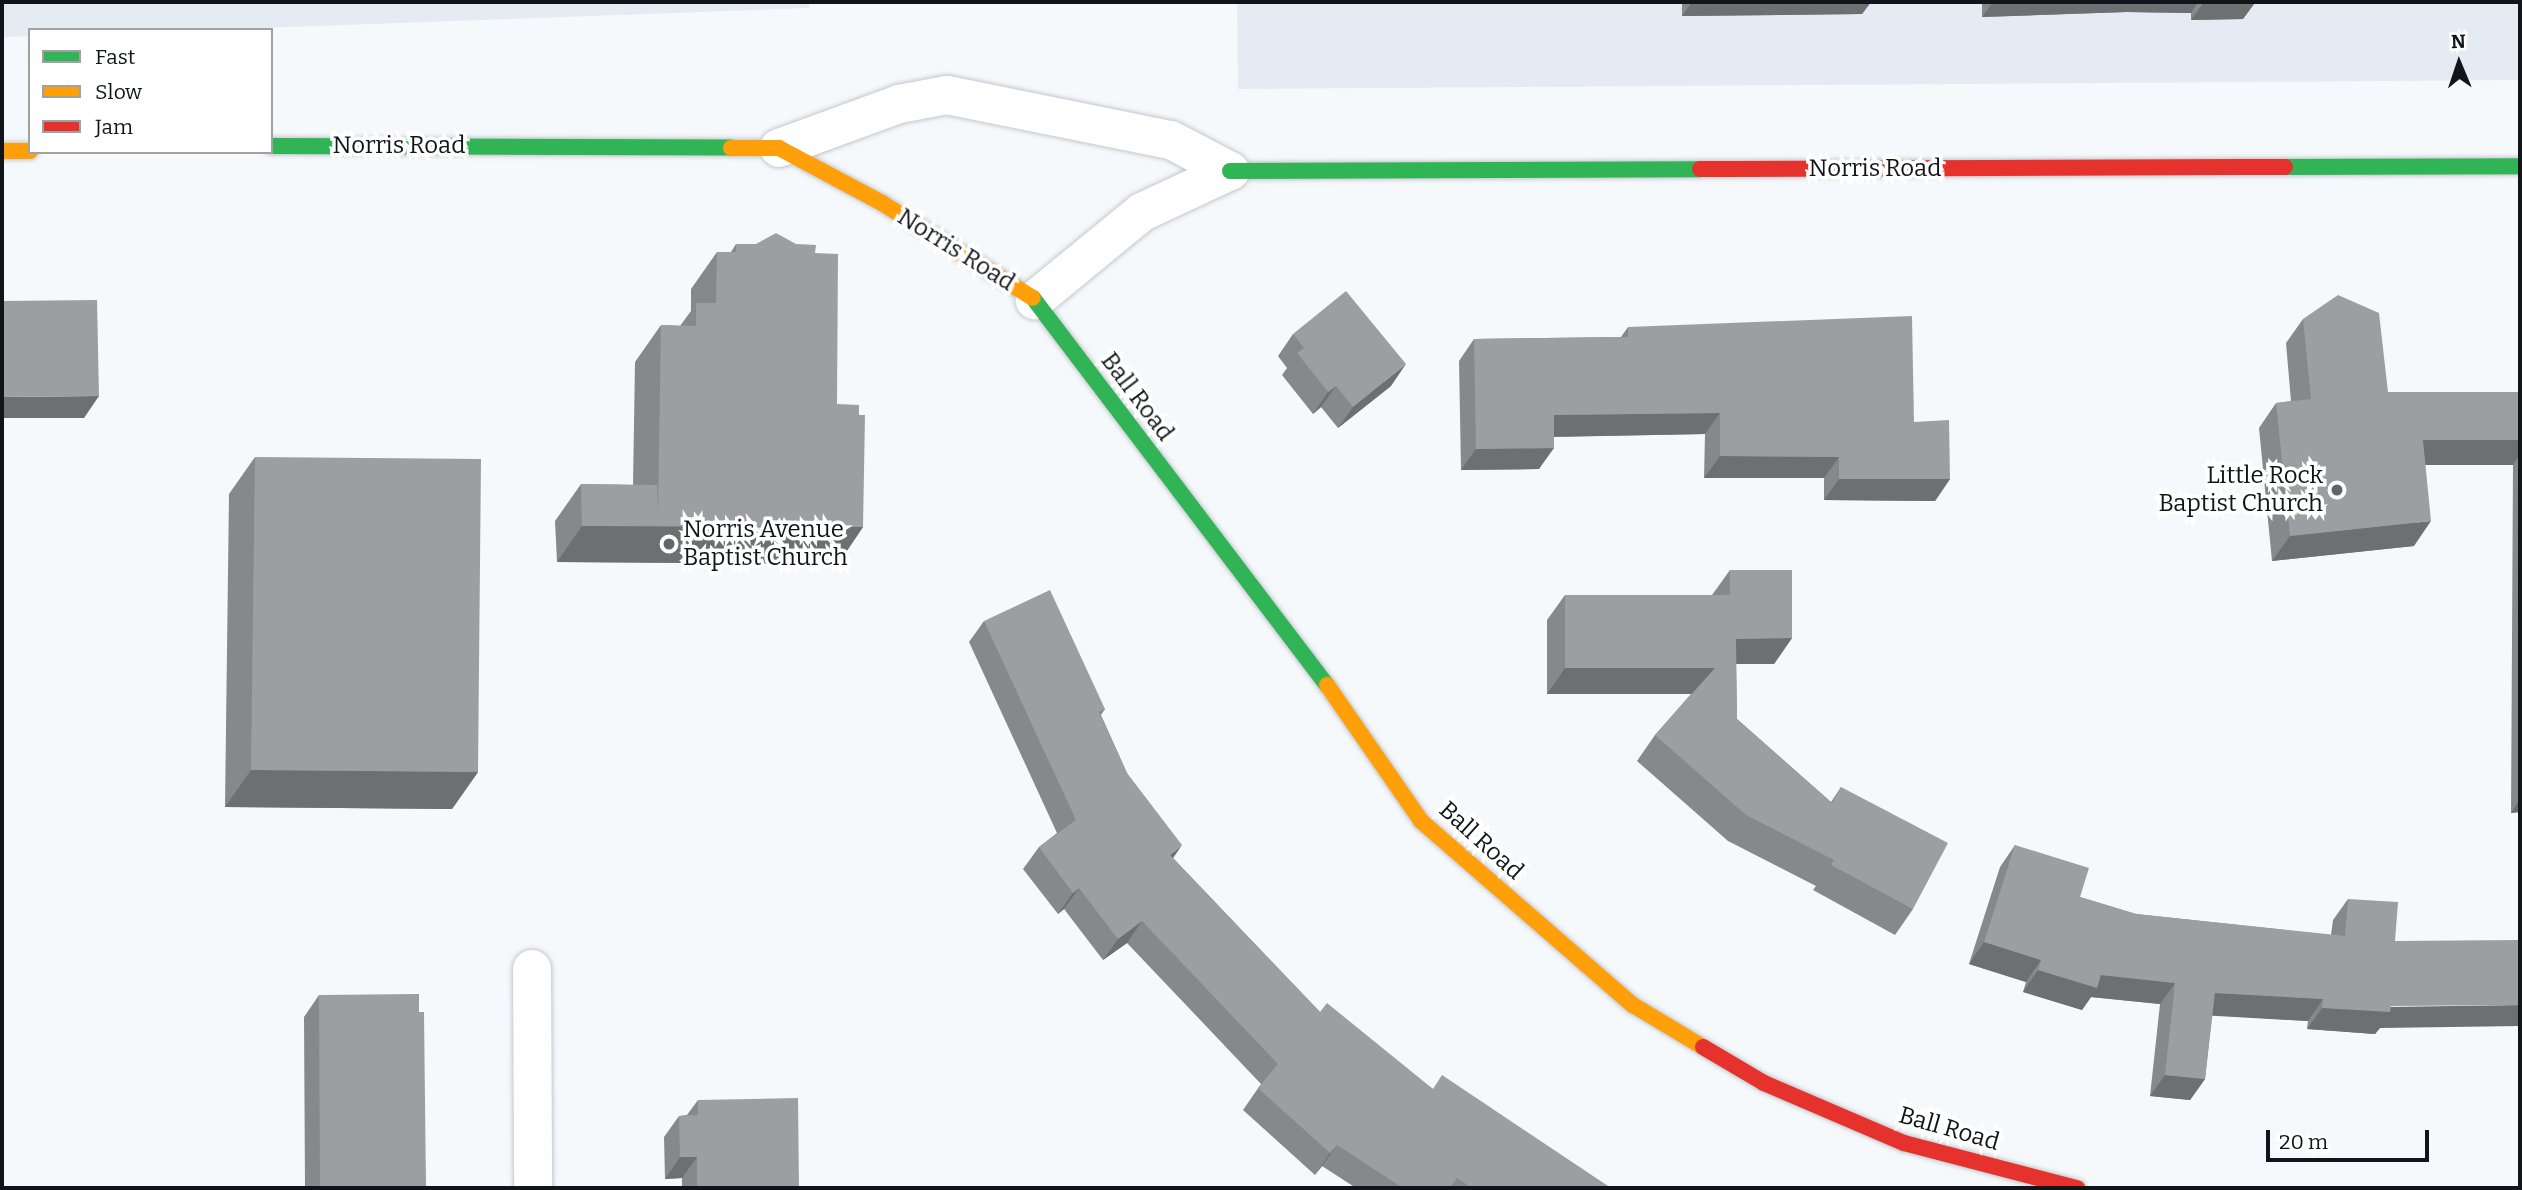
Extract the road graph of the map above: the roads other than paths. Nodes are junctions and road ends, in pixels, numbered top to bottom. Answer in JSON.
{"nodes":[{"id":1,"x":273,"y":146,"type":"edge"},
{"id":2,"x":779,"y":149,"type":"junction"},
{"id":3,"x":2,"y":151,"type":"edge"},
{"id":4,"x":28,"y":151,"type":"edge"},
{"id":5,"x":2520,"y":166,"type":"edge"},
{"id":6,"x":1230,"y":171,"type":"junction"},
{"id":7,"x":1035,"y":300,"type":"junction"},
{"id":8,"x":532,"y":969,"type":"dead end"},
{"id":9,"x":533,"y":1188,"type":"edge"},
{"id":10,"x":2077,"y":1188,"type":"edge"}],
"edges":[{"from":1,"to":2,"type":"main road","name":"Norris Road"},
{"from":2,"to":6,"type":"street","name":"Norris Road"},
{"from":2,"to":7,"type":"main road","name":"Norris Road"},
{"from":3,"to":4,"type":"main road"},
{"from":5,"to":6,"type":"main road","name":"Norris Road"},
{"from":6,"to":7,"type":"street","name":"Norris Road"},
{"from":7,"to":10,"type":"main road","name":"Ball Road"},
{"from":8,"to":9,"type":"street"}]}
